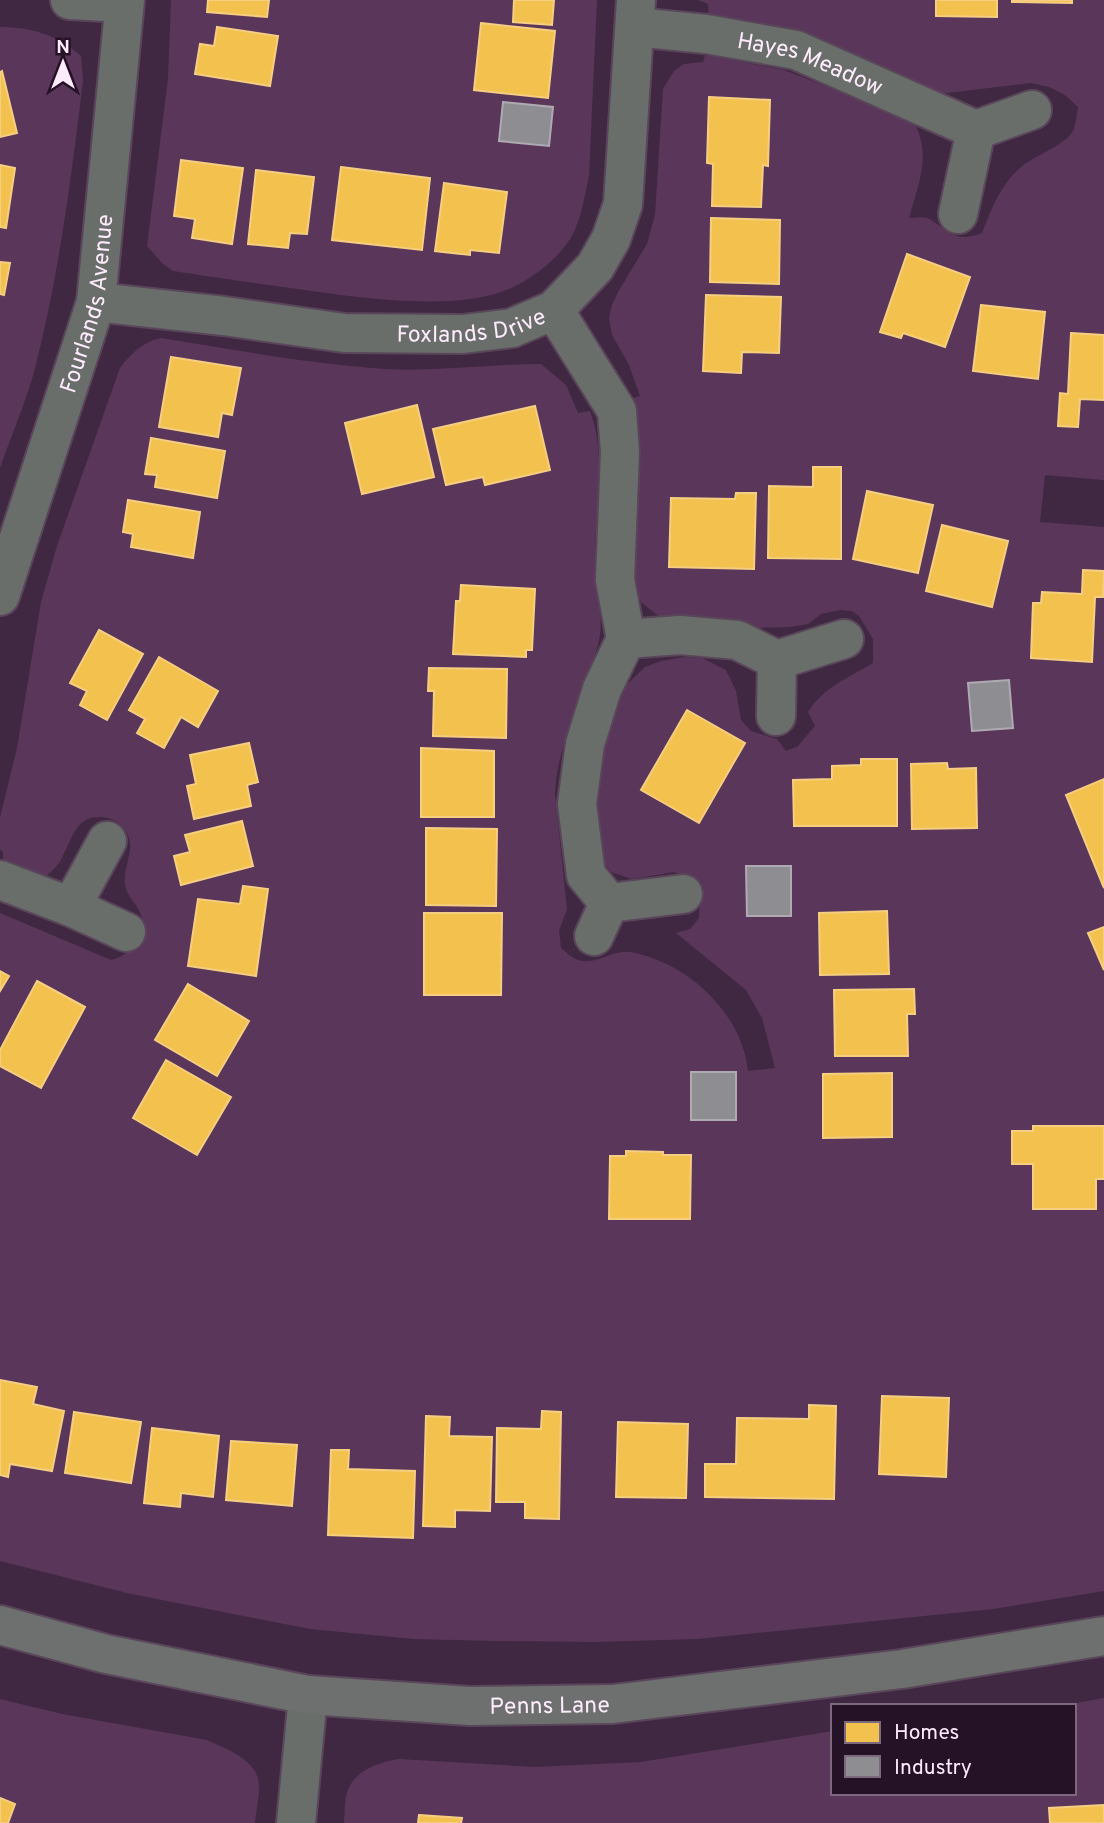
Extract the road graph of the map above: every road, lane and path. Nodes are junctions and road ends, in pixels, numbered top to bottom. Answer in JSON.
{"nodes":[{"id":1,"x":70,"y":0,"type":"edge"},
{"id":2,"x":124,"y":2,"type":"edge"},
{"id":3,"x":636,"y":13,"type":"edge"},
{"id":4,"x":1032,"y":110,"type":"dead end"},
{"id":5,"x":976,"y":131,"type":"junction"},
{"id":6,"x":958,"y":214,"type":"dead end"},
{"id":7,"x":96,"y":302,"type":"junction"},
{"id":8,"x":554,"y":310,"type":"junction"},
{"id":9,"x":0,"y":596,"type":"edge"},
{"id":10,"x":626,"y":639,"type":"junction"},
{"id":11,"x":844,"y":639,"type":"dead end"},
{"id":12,"x":777,"y":660,"type":"junction"},
{"id":13,"x":776,"y":716,"type":"dead end"},
{"id":14,"x":107,"y":841,"type":"dead end"},
{"id":15,"x":0,"y":880,"type":"edge"},
{"id":16,"x":683,"y":894,"type":"dead end"},
{"id":17,"x":72,"y":907,"type":"junction"},
{"id":18,"x":126,"y":932,"type":"dead end"},
{"id":19,"x":0,"y":1625,"type":"edge"},
{"id":20,"x":1104,"y":1636,"type":"edge"},
{"id":21,"x":308,"y":1695,"type":"junction"},
{"id":22,"x":296,"y":1823,"type":"edge"}],
"edges":[{"from":1,"to":2,"type":"street"},
{"from":2,"to":7,"type":"street","name":"Fourlands Avenue"},
{"from":3,"to":5,"type":"street","name":"Hayes Meadow"},
{"from":3,"to":8,"type":"street","name":"Foxlands Drive"},
{"from":4,"to":5,"type":"street"},
{"from":5,"to":6,"type":"street"},
{"from":7,"to":8,"type":"street","name":"Foxlands Drive"},
{"from":7,"to":9,"type":"street","name":"Fourlands Avenue"},
{"from":8,"to":10,"type":"street"},
{"from":10,"to":12,"type":"street"},
{"from":10,"to":16,"type":"street"},
{"from":11,"to":12,"type":"street"},
{"from":12,"to":13,"type":"street"},
{"from":14,"to":17,"type":"street"},
{"from":15,"to":17,"type":"street"},
{"from":17,"to":18,"type":"street"},
{"from":19,"to":21,"type":"main road","name":"Penns Lane"},
{"from":20,"to":21,"type":"main road","name":"Penns Lane"},
{"from":21,"to":22,"type":"street"}]}
